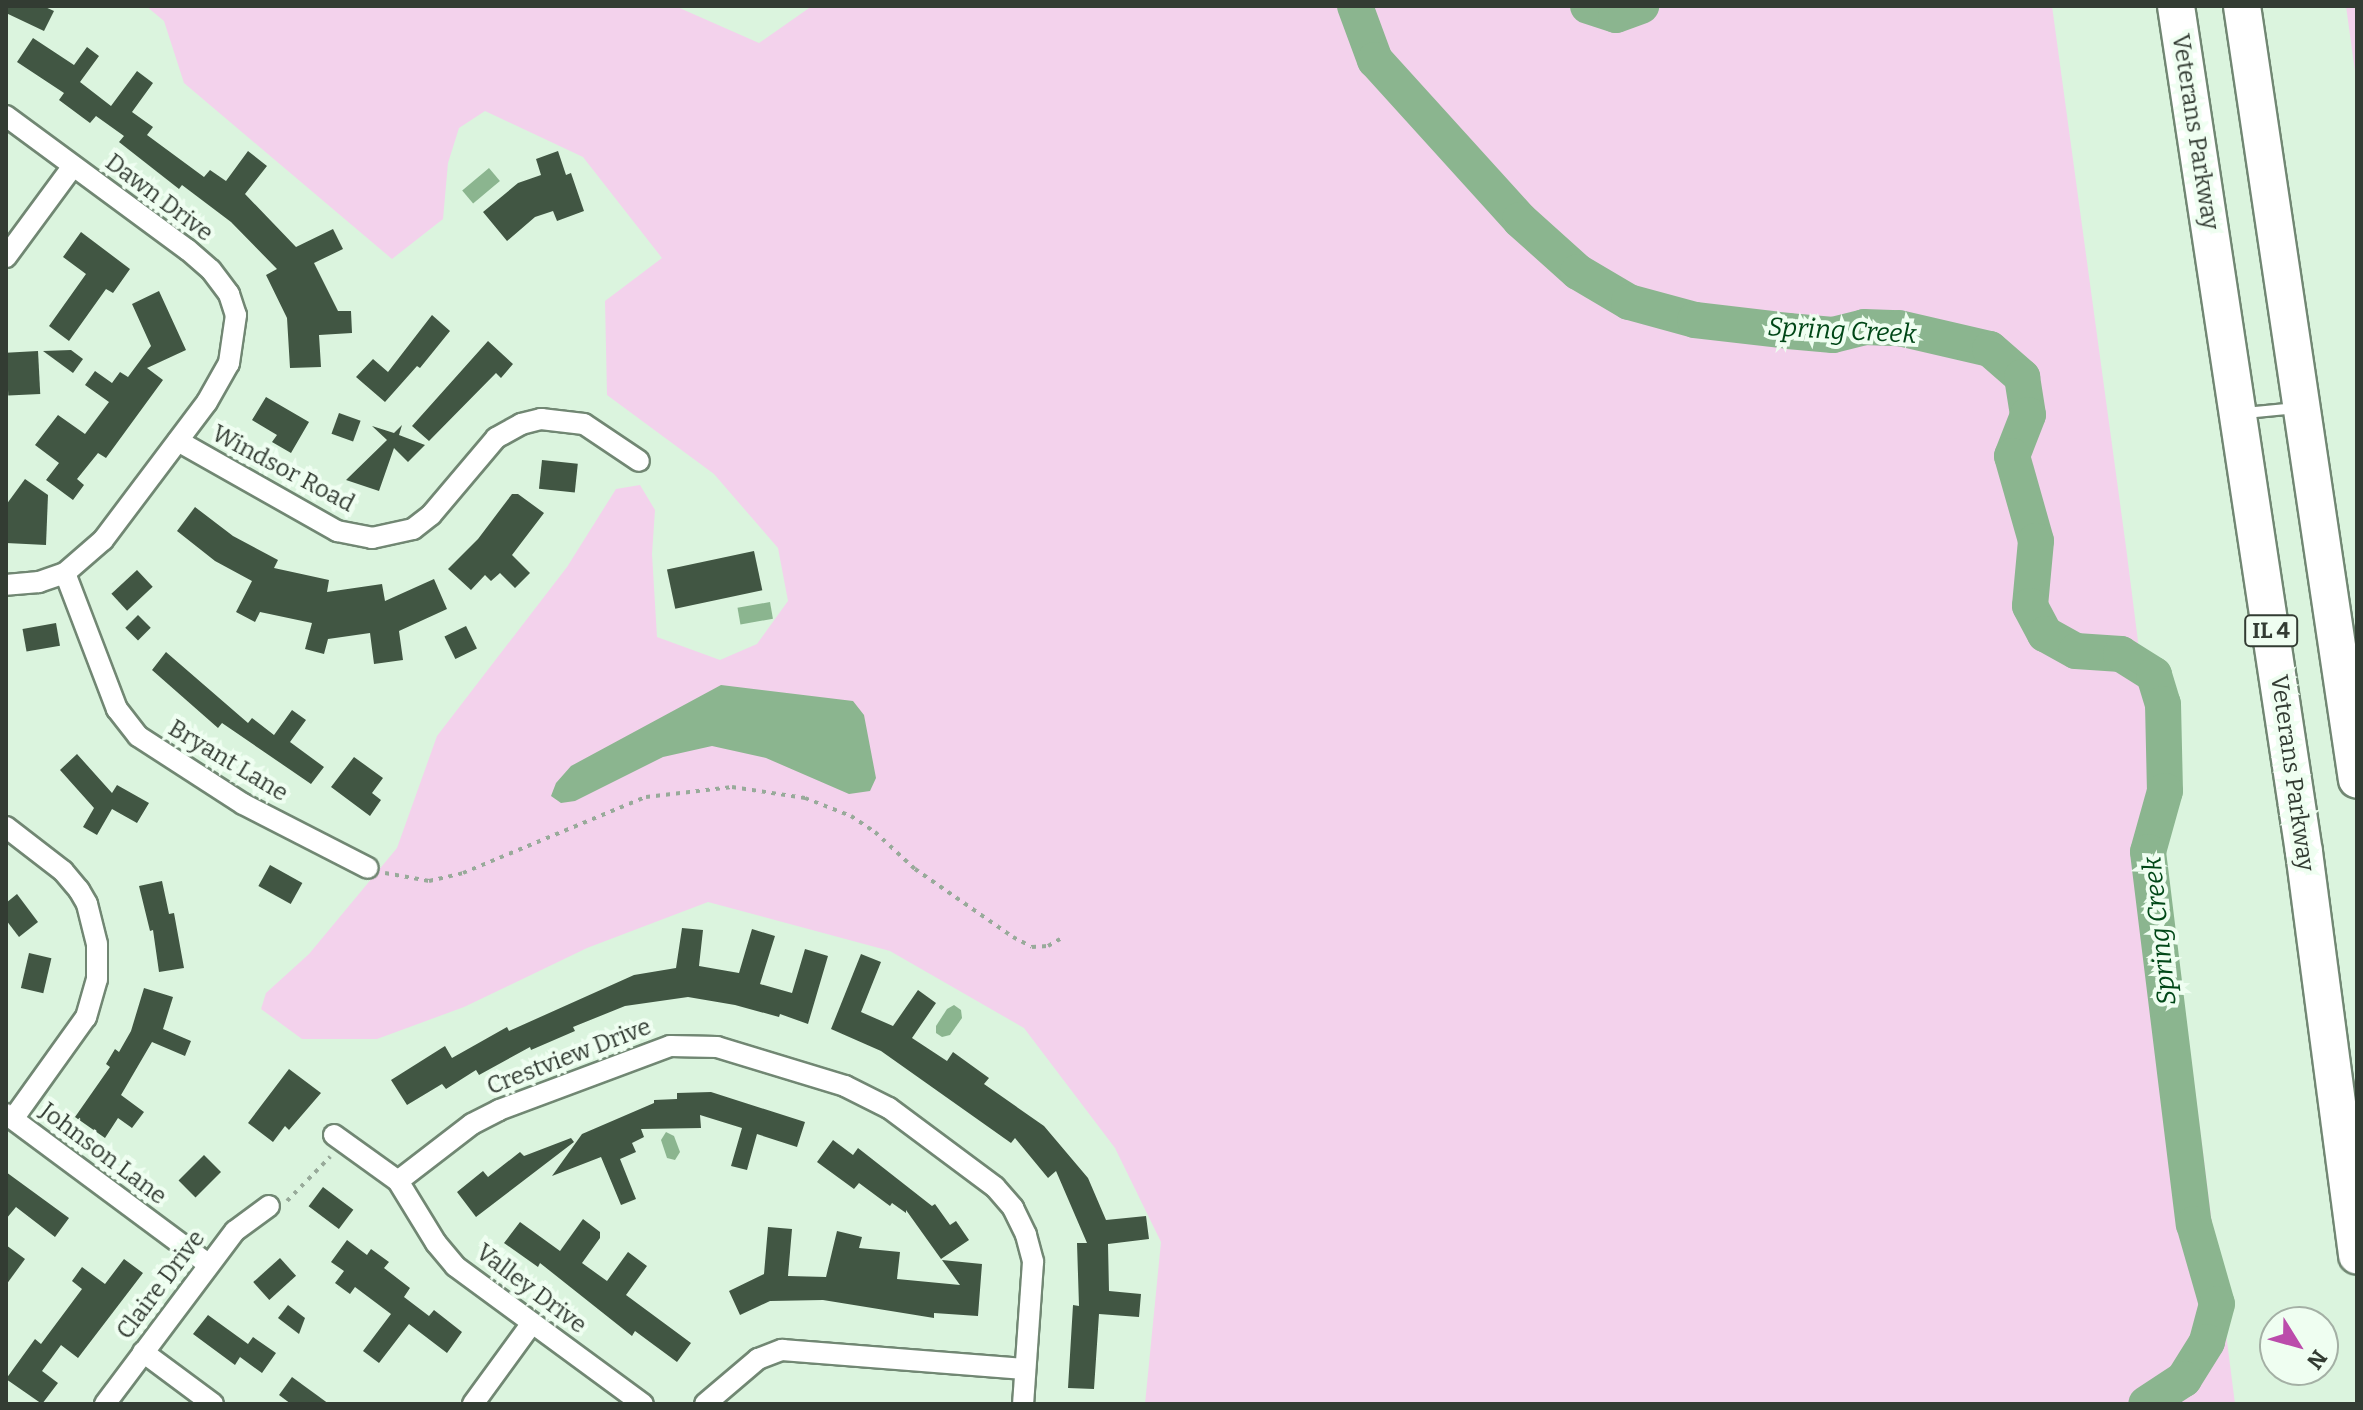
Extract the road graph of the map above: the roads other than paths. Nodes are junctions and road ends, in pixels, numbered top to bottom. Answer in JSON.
{"nodes":[{"id":1,"x":2176,"y":6,"type":"edge"},
{"id":2,"x":2242,"y":6,"type":"edge"},
{"id":3,"x":6,"y":116,"type":"edge"},
{"id":4,"x":73,"y":166,"type":"junction"},
{"id":5,"x":6,"y":257,"type":"edge"},
{"id":6,"x":2303,"y":407,"type":"junction"},
{"id":7,"x":2238,"y":414,"type":"junction"},
{"id":8,"x":178,"y":441,"type":"junction"},
{"id":9,"x":639,"y":461,"type":"dead end"},
{"id":10,"x":65,"y":573,"type":"junction"},
{"id":11,"x":6,"y":585,"type":"edge"},
{"id":12,"x":2357,"y":780,"type":"edge"},
{"id":13,"x":6,"y":827,"type":"edge"},
{"id":14,"x":368,"y":868,"type":"road end"},
{"id":15,"x":9,"y":1117,"type":"edge"},
{"id":16,"x":334,"y":1135,"type":"dead end"},
{"id":17,"x":398,"y":1181,"type":"junction"},
{"id":18,"x":275,"y":1207,"type":"road end"},
{"id":19,"x":2357,"y":1256,"type":"edge"},
{"id":20,"x":208,"y":1264,"type":"junction"},
{"id":21,"x":532,"y":1323,"type":"junction"},
{"id":22,"x":143,"y":1352,"type":"junction"},
{"id":23,"x":1024,"y":1369,"type":"junction"},
{"id":24,"x":105,"y":1404,"type":"edge"},
{"id":25,"x":213,"y":1404,"type":"edge"},
{"id":26,"x":473,"y":1404,"type":"edge"},
{"id":27,"x":643,"y":1404,"type":"edge"},
{"id":28,"x":705,"y":1404,"type":"edge"},
{"id":29,"x":1023,"y":1404,"type":"edge"}],
"edges":[{"from":1,"to":7,"type":"highway","name":"Veterans Parkway","number":"IL 4"},
{"from":2,"to":6,"type":"highway","number":"IL 4"},
{"from":3,"to":4,"type":"street","name":"Dawn Drive"},
{"from":4,"to":5,"type":"street","name":"Dawn Drive"},
{"from":4,"to":8,"type":"street","name":"Dawn Drive"},
{"from":6,"to":7,"type":"lane"},
{"from":6,"to":12,"type":"highway","number":"IL 4"},
{"from":7,"to":19,"type":"highway","name":"Veterans Parkway","number":"IL 4"},
{"from":8,"to":9,"type":"street","name":"Windsor Road"},
{"from":8,"to":10,"type":"street","name":"Windsor Road"},
{"from":10,"to":11,"type":"street","name":"Windsor Road"},
{"from":10,"to":14,"type":"street","name":"Bryant Lane"},
{"from":13,"to":15,"type":"street"},
{"from":15,"to":20,"type":"street","name":"Johnson Lane"},
{"from":16,"to":17,"type":"street","name":"Valley Drive"},
{"from":17,"to":21,"type":"street","name":"Valley Drive"},
{"from":17,"to":23,"type":"street","name":"Crestview Drive"},
{"from":18,"to":20,"type":"street","name":"Claire Drive"},
{"from":20,"to":22,"type":"street","name":"Claire Drive"},
{"from":21,"to":26,"type":"street"},
{"from":21,"to":27,"type":"street","name":"Valley Drive"},
{"from":22,"to":24,"type":"street","name":"Claire Drive"},
{"from":22,"to":25,"type":"street"},
{"from":23,"to":28,"type":"street"},
{"from":23,"to":29,"type":"street","name":"Crestview Drive"}]}
